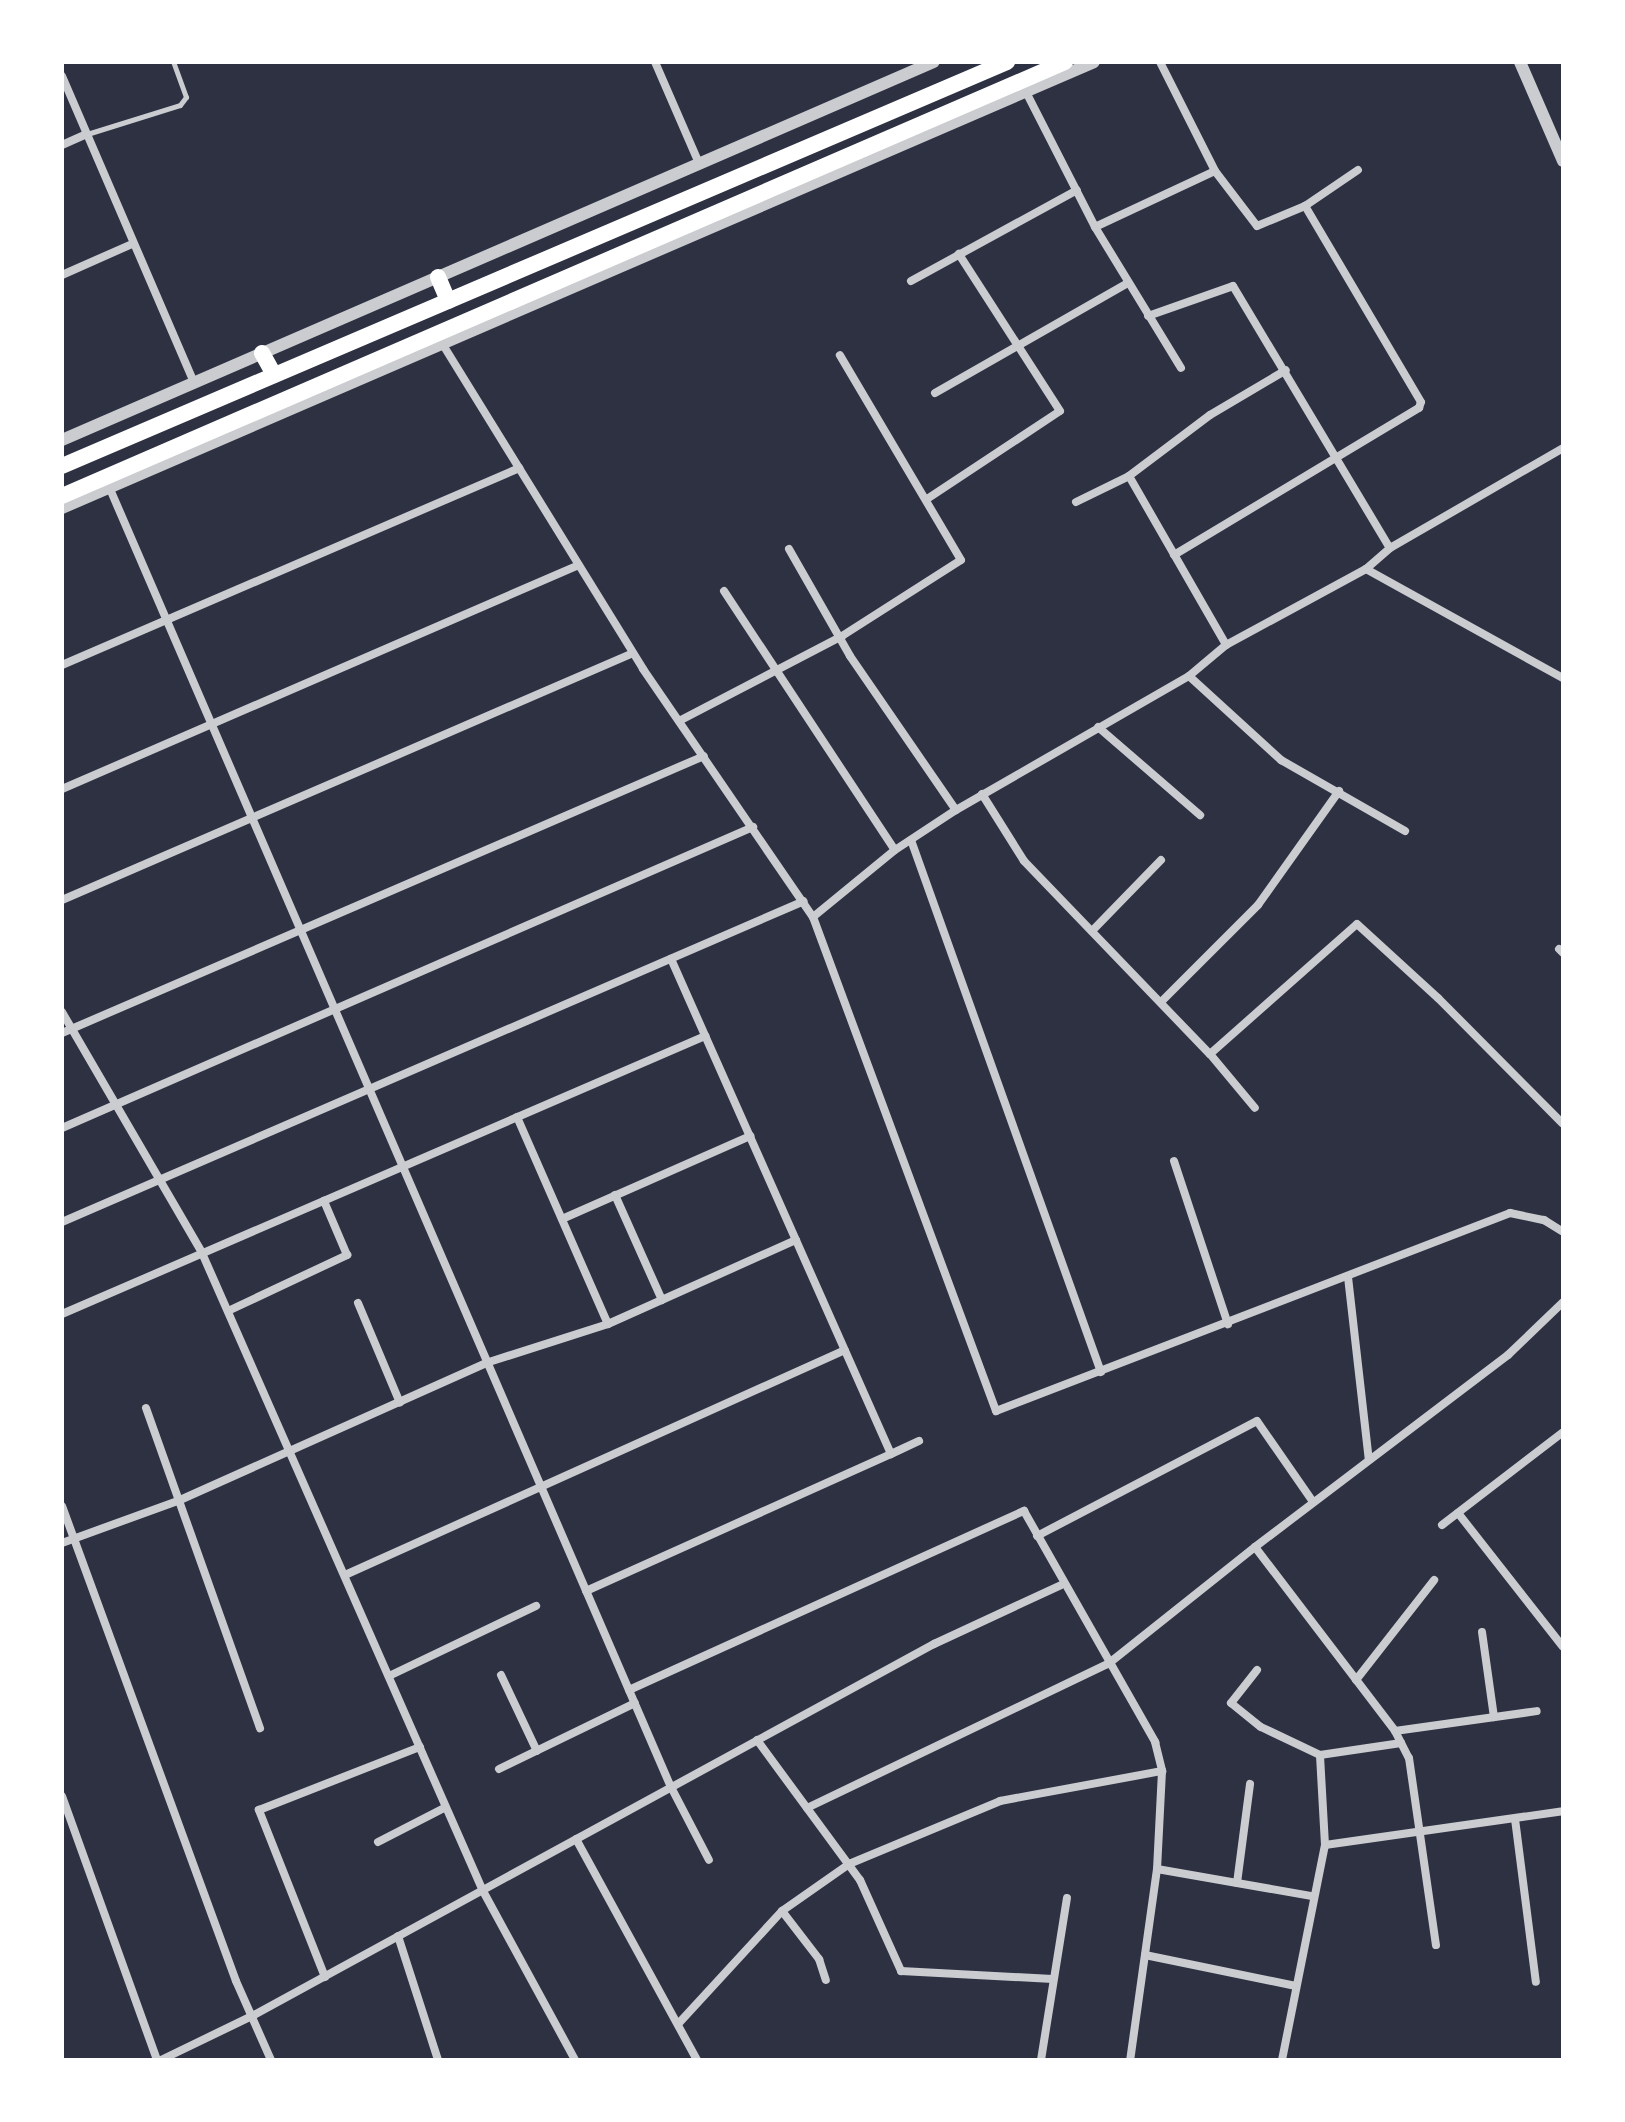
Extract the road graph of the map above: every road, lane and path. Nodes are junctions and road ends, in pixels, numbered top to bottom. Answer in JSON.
{"nodes":[{"id":1,"x":173,"y":62,"type":"edge"},
{"id":2,"x":655,"y":62,"type":"edge"},
{"id":3,"x":934,"y":62,"type":"edge"},
{"id":4,"x":1007,"y":62,"type":"edge"},
{"id":5,"x":1065,"y":62,"type":"edge"},
{"id":6,"x":1094,"y":62,"type":"edge"},
{"id":7,"x":1160,"y":62,"type":"edge"},
{"id":8,"x":1520,"y":62,"type":"edge"},
{"id":9,"x":62,"y":76,"type":"edge"},
{"id":10,"x":1024,"y":89,"type":"junction"},
{"id":11,"x":87,"y":134,"type":"junction"},
{"id":12,"x":62,"y":145,"type":"edge"},
{"id":13,"x":698,"y":161,"type":"junction"},
{"id":14,"x":1563,"y":161,"type":"edge"},
{"id":15,"x":1358,"y":170,"type":"dead end"},
{"id":16,"x":1215,"y":171,"type":"junction"},
{"id":17,"x":1077,"y":190,"type":"junction"},
{"id":18,"x":1305,"y":206,"type":"junction"},
{"id":19,"x":1095,"y":227,"type":"junction"},
{"id":20,"x":132,"y":244,"type":"junction"},
{"id":21,"x":959,"y":254,"type":"junction"},
{"id":22,"x":62,"y":275,"type":"edge"},
{"id":23,"x":438,"y":277,"type":"junction"},
{"id":24,"x":911,"y":281,"type":"dead end"},
{"id":25,"x":1128,"y":283,"type":"junction"},
{"id":26,"x":448,"y":301,"type":"junction"},
{"id":27,"x":1148,"y":316,"type":"junction"},
{"id":28,"x":439,"y":338,"type":"junction"},
{"id":29,"x":1020,"y":346,"type":"junction"},
{"id":30,"x":262,"y":353,"type":"junction"},
{"id":31,"x":840,"y":355,"type":"dead end"},
{"id":32,"x":1181,"y":368,"type":"dead end"},
{"id":33,"x":1286,"y":370,"type":"junction"},
{"id":34,"x":274,"y":375,"type":"junction"},
{"id":35,"x":194,"y":383,"type":"junction"},
{"id":36,"x":935,"y":393,"type":"dead end"},
{"id":37,"x":62,"y":440,"type":"edge"},
{"id":38,"x":1563,"y":448,"type":"edge"},
{"id":39,"x":1338,"y":456,"type":"junction"},
{"id":40,"x":62,"y":466,"type":"edge"},
{"id":41,"x":519,"y":468,"type":"junction"},
{"id":42,"x":1129,"y":476,"type":"junction"},
{"id":43,"x":110,"y":489,"type":"junction"},
{"id":44,"x":62,"y":496,"type":"edge"},
{"id":45,"x":927,"y":499,"type":"junction"},
{"id":46,"x":1076,"y":502,"type":"dead end"},
{"id":47,"x":62,"y":508,"type":"edge"},
{"id":48,"x":1390,"y":548,"type":"junction"},
{"id":49,"x":789,"y":549,"type":"dead end"},
{"id":50,"x":1174,"y":555,"type":"junction"},
{"id":51,"x":579,"y":565,"type":"junction"},
{"id":52,"x":1366,"y":569,"type":"junction"},
{"id":53,"x":724,"y":591,"type":"dead end"},
{"id":54,"x":166,"y":617,"type":"junction"},
{"id":55,"x":842,"y":636,"type":"junction"},
{"id":56,"x":1226,"y":645,"type":"junction"},
{"id":57,"x":633,"y":653,"type":"junction"},
{"id":58,"x":62,"y":665,"type":"edge"},
{"id":59,"x":776,"y":672,"type":"junction"},
{"id":60,"x":1189,"y":676,"type":"junction"},
{"id":61,"x":1563,"y":678,"type":"edge"},
{"id":62,"x":679,"y":721,"type":"junction"},
{"id":63,"x":213,"y":724,"type":"junction"},
{"id":64,"x":1098,"y":727,"type":"junction"},
{"id":65,"x":704,"y":756,"type":"junction"},
{"id":66,"x":62,"y":789,"type":"edge"},
{"id":67,"x":1339,"y":791,"type":"junction"},
{"id":68,"x":982,"y":794,"type":"junction"},
{"id":69,"x":956,"y":810,"type":"junction"},
{"id":70,"x":1200,"y":815,"type":"dead end"},
{"id":71,"x":253,"y":817,"type":"junction"},
{"id":72,"x":753,"y":827,"type":"junction"},
{"id":73,"x":1405,"y":831,"type":"dead end"},
{"id":74,"x":911,"y":840,"type":"junction"},
{"id":75,"x":895,"y":850,"type":"junction"},
{"id":76,"x":1161,"y":860,"type":"dead end"},
{"id":77,"x":62,"y":900,"type":"edge"},
{"id":78,"x":804,"y":901,"type":"junction"},
{"id":79,"x":813,"y":917,"type":"junction"},
{"id":80,"x":301,"y":930,"type":"junction"},
{"id":81,"x":1092,"y":931,"type":"junction"},
{"id":82,"x":671,"y":959,"type":"junction"},
{"id":83,"x":1162,"y":1001,"type":"junction"},
{"id":84,"x":335,"y":1009,"type":"junction"},
{"id":85,"x":62,"y":1012,"type":"edge"},
{"id":86,"x":72,"y":1029,"type":"junction"},
{"id":87,"x":62,"y":1033,"type":"edge"},
{"id":88,"x":705,"y":1036,"type":"junction"},
{"id":89,"x":1210,"y":1054,"type":"junction"},
{"id":90,"x":370,"y":1089,"type":"junction"},
{"id":91,"x":116,"y":1104,"type":"junction"},
{"id":92,"x":1255,"y":1108,"type":"dead end"},
{"id":93,"x":517,"y":1117,"type":"junction"},
{"id":94,"x":1563,"y":1124,"type":"edge"},
{"id":95,"x":62,"y":1128,"type":"edge"},
{"id":96,"x":750,"y":1136,"type":"junction"},
{"id":97,"x":1174,"y":1161,"type":"dead end"},
{"id":98,"x":403,"y":1166,"type":"junction"},
{"id":99,"x":159,"y":1180,"type":"junction"},
{"id":100,"x":615,"y":1195,"type":"junction"},
{"id":101,"x":324,"y":1201,"type":"junction"},
{"id":102,"x":562,"y":1219,"type":"junction"},
{"id":103,"x":62,"y":1222,"type":"edge"},
{"id":104,"x":1563,"y":1232,"type":"edge"},
{"id":105,"x":796,"y":1240,"type":"junction"},
{"id":106,"x":202,"y":1253,"type":"junction"},
{"id":107,"x":1348,"y":1277,"type":"junction"},
{"id":108,"x":662,"y":1300,"type":"junction"},
{"id":109,"x":1563,"y":1302,"type":"edge"},
{"id":110,"x":358,"y":1303,"type":"dead end"},
{"id":111,"x":228,"y":1311,"type":"junction"},
{"id":112,"x":62,"y":1314,"type":"edge"},
{"id":113,"x":608,"y":1324,"type":"junction"},
{"id":114,"x":1228,"y":1324,"type":"junction"},
{"id":115,"x":845,"y":1350,"type":"junction"},
{"id":116,"x":489,"y":1362,"type":"junction"},
{"id":117,"x":1101,"y":1372,"type":"junction"},
{"id":118,"x":400,"y":1403,"type":"junction"},
{"id":119,"x":146,"y":1408,"type":"dead end"},
{"id":120,"x":1563,"y":1432,"type":"edge"},
{"id":121,"x":919,"y":1441,"type":"dead end"},
{"id":122,"x":290,"y":1451,"type":"junction"},
{"id":123,"x":891,"y":1454,"type":"junction"},
{"id":124,"x":1369,"y":1460,"type":"junction"},
{"id":125,"x":541,"y":1487,"type":"junction"},
{"id":126,"x":180,"y":1500,"type":"junction"},
{"id":127,"x":1313,"y":1502,"type":"junction"},
{"id":128,"x":62,"y":1506,"type":"edge"},
{"id":129,"x":1458,"y":1513,"type":"junction"},
{"id":130,"x":1442,"y":1525,"type":"dead end"},
{"id":131,"x":1037,"y":1536,"type":"junction"},
{"id":132,"x":75,"y":1538,"type":"junction"},
{"id":133,"x":62,"y":1543,"type":"edge"},
{"id":134,"x":1255,"y":1547,"type":"junction"},
{"id":135,"x":345,"y":1575,"type":"junction"},
{"id":136,"x":1434,"y":1580,"type":"dead end"},
{"id":137,"x":1061,"y":1585,"type":"junction"},
{"id":138,"x":586,"y":1591,"type":"junction"},
{"id":139,"x":536,"y":1606,"type":"dead end"},
{"id":140,"x":1482,"y":1632,"type":"dead end"},
{"id":141,"x":1563,"y":1647,"type":"edge"},
{"id":142,"x":1108,"y":1664,"type":"junction"},
{"id":143,"x":1257,"y":1670,"type":"dead end"},
{"id":144,"x":501,"y":1675,"type":"dead end"},
{"id":145,"x":389,"y":1676,"type":"junction"},
{"id":146,"x":1356,"y":1680,"type":"junction"},
{"id":147,"x":629,"y":1690,"type":"junction"},
{"id":148,"x":635,"y":1703,"type":"junction"},
{"id":149,"x":1537,"y":1711,"type":"dead end"},
{"id":150,"x":1494,"y":1717,"type":"junction"},
{"id":151,"x":260,"y":1728,"type":"dead end"},
{"id":152,"x":1395,"y":1731,"type":"junction"},
{"id":153,"x":757,"y":1740,"type":"junction"},
{"id":154,"x":1401,"y":1743,"type":"junction"},
{"id":155,"x":420,"y":1747,"type":"junction"},
{"id":156,"x":537,"y":1751,"type":"junction"},
{"id":157,"x":1320,"y":1755,"type":"junction"},
{"id":158,"x":499,"y":1769,"type":"dead end"},
{"id":159,"x":1162,"y":1771,"type":"junction"},
{"id":160,"x":1250,"y":1784,"type":"dead end"},
{"id":161,"x":671,"y":1787,"type":"junction"},
{"id":162,"x":62,"y":1796,"type":"edge"},
{"id":163,"x":446,"y":1807,"type":"junction"},
{"id":164,"x":807,"y":1808,"type":"junction"},
{"id":165,"x":1563,"y":1811,"type":"edge"},
{"id":166,"x":1515,"y":1819,"type":"junction"},
{"id":167,"x":1419,"y":1833,"type":"junction"},
{"id":168,"x":576,"y":1839,"type":"junction"},
{"id":169,"x":378,"y":1842,"type":"dead end"},
{"id":170,"x":1325,"y":1845,"type":"junction"},
{"id":171,"x":709,"y":1860,"type":"dead end"},
{"id":172,"x":849,"y":1864,"type":"junction"},
{"id":173,"x":1157,"y":1869,"type":"junction"},
{"id":174,"x":1237,"y":1883,"type":"junction"},
{"id":175,"x":483,"y":1891,"type":"junction"},
{"id":176,"x":1311,"y":1896,"type":"junction"},
{"id":177,"x":1067,"y":1898,"type":"dead end"},
{"id":178,"x":782,"y":1911,"type":"junction"},
{"id":179,"x":398,"y":1936,"type":"junction"},
{"id":180,"x":1436,"y":1945,"type":"dead end"},
{"id":181,"x":1145,"y":1955,"type":"junction"},
{"id":182,"x":325,"y":1977,"type":"junction"},
{"id":183,"x":1053,"y":1979,"type":"junction"},
{"id":184,"x":826,"y":1980,"type":"dead end"},
{"id":185,"x":1536,"y":1982,"type":"dead end"},
{"id":186,"x":1296,"y":1986,"type":"junction"},
{"id":187,"x":254,"y":2015,"type":"junction"},
{"id":188,"x":679,"y":2023,"type":"junction"},
{"id":189,"x":159,"y":2060,"type":"edge"},
{"id":190,"x":271,"y":2060,"type":"edge"},
{"id":191,"x":438,"y":2060,"type":"edge"},
{"id":192,"x":575,"y":2060,"type":"edge"},
{"id":193,"x":697,"y":2060,"type":"edge"},
{"id":194,"x":1041,"y":2060,"type":"edge"},
{"id":195,"x":1130,"y":2060,"type":"edge"},
{"id":196,"x":1282,"y":2060,"type":"edge"}],
"edges":[{"from":1,"to":11,"type":"lane"},
{"from":2,"to":13,"type":"street"},
{"from":3,"to":13,"type":"street"},
{"from":4,"to":26,"type":"main road"},
{"from":5,"to":28,"type":"main road"},
{"from":6,"to":10,"type":"street"},
{"from":7,"to":16,"type":"street"},
{"from":8,"to":14,"type":"street"},
{"from":9,"to":11,"type":"street"},
{"from":10,"to":17,"type":"street"},
{"from":10,"to":28,"type":"street"},
{"from":11,"to":12,"type":"street"},
{"from":11,"to":20,"type":"street"},
{"from":13,"to":23,"type":"street"},
{"from":15,"to":18,"type":"street"},
{"from":16,"to":18,"type":"street"},
{"from":16,"to":19,"type":"street"},
{"from":17,"to":19,"type":"street"},
{"from":17,"to":21,"type":"street"},
{"from":18,"to":39,"type":"street"},
{"from":19,"to":25,"type":"street"},
{"from":20,"to":22,"type":"street"},
{"from":20,"to":35,"type":"street"},
{"from":21,"to":24,"type":"street"},
{"from":21,"to":29,"type":"street"},
{"from":23,"to":26,"type":"main road"},
{"from":23,"to":30,"type":"street"},
{"from":25,"to":27,"type":"street"},
{"from":25,"to":29,"type":"street"},
{"from":26,"to":34,"type":"main road"},
{"from":27,"to":32,"type":"street"},
{"from":27,"to":33,"type":"street"},
{"from":28,"to":41,"type":"street"},
{"from":28,"to":43,"type":"street"},
{"from":28,"to":44,"type":"main road"},
{"from":29,"to":36,"type":"street"},
{"from":29,"to":45,"type":"street"},
{"from":30,"to":34,"type":"main road"},
{"from":30,"to":35,"type":"street"},
{"from":31,"to":45,"type":"street"},
{"from":33,"to":39,"type":"street"},
{"from":33,"to":42,"type":"street"},
{"from":34,"to":40,"type":"main road"},
{"from":35,"to":37,"type":"street"},
{"from":38,"to":48,"type":"street"},
{"from":39,"to":48,"type":"street"},
{"from":39,"to":50,"type":"street"},
{"from":41,"to":51,"type":"street"},
{"from":41,"to":54,"type":"street"},
{"from":42,"to":46,"type":"street"},
{"from":42,"to":50,"type":"street"},
{"from":43,"to":47,"type":"street"},
{"from":43,"to":54,"type":"street"},
{"from":45,"to":55,"type":"street"},
{"from":48,"to":52,"type":"street"},
{"from":49,"to":55,"type":"street"},
{"from":50,"to":56,"type":"street"},
{"from":51,"to":57,"type":"street"},
{"from":51,"to":63,"type":"street"},
{"from":52,"to":56,"type":"street"},
{"from":52,"to":61,"type":"street"},
{"from":53,"to":59,"type":"street"},
{"from":54,"to":58,"type":"street"},
{"from":54,"to":63,"type":"street"},
{"from":55,"to":59,"type":"street"},
{"from":55,"to":69,"type":"street"},
{"from":56,"to":60,"type":"street"},
{"from":57,"to":62,"type":"street"},
{"from":57,"to":71,"type":"street"},
{"from":59,"to":62,"type":"street"},
{"from":59,"to":75,"type":"street"},
{"from":60,"to":64,"type":"street"},
{"from":60,"to":67,"type":"street"},
{"from":62,"to":65,"type":"street"},
{"from":63,"to":66,"type":"street"},
{"from":63,"to":71,"type":"street"},
{"from":64,"to":68,"type":"street"},
{"from":64,"to":70,"type":"street"},
{"from":65,"to":72,"type":"street"},
{"from":65,"to":80,"type":"street"},
{"from":67,"to":73,"type":"street"},
{"from":67,"to":83,"type":"street"},
{"from":68,"to":69,"type":"street"},
{"from":68,"to":81,"type":"street"},
{"from":69,"to":74,"type":"street"},
{"from":71,"to":77,"type":"street"},
{"from":71,"to":80,"type":"street"},
{"from":72,"to":78,"type":"street"},
{"from":72,"to":84,"type":"street"},
{"from":74,"to":75,"type":"street"},
{"from":74,"to":117,"type":"street"},
{"from":75,"to":79,"type":"street"},
{"from":76,"to":81,"type":"street"},
{"from":78,"to":79,"type":"street"},
{"from":78,"to":82,"type":"street"},
{"from":79,"to":117,"type":"street"},
{"from":80,"to":84,"type":"street"},
{"from":80,"to":86,"type":"street"},
{"from":81,"to":83,"type":"street"},
{"from":82,"to":88,"type":"street"},
{"from":82,"to":90,"type":"street"},
{"from":83,"to":89,"type":"street"},
{"from":84,"to":90,"type":"street"},
{"from":84,"to":91,"type":"street"},
{"from":85,"to":86,"type":"street"},
{"from":86,"to":87,"type":"street"},
{"from":86,"to":91,"type":"street"},
{"from":88,"to":93,"type":"street"},
{"from":88,"to":96,"type":"street"},
{"from":89,"to":92,"type":"street"},
{"from":89,"to":94,"type":"street"},
{"from":90,"to":98,"type":"street"},
{"from":90,"to":99,"type":"street"},
{"from":91,"to":95,"type":"street"},
{"from":91,"to":99,"type":"street"},
{"from":93,"to":98,"type":"street"},
{"from":93,"to":102,"type":"street"},
{"from":96,"to":100,"type":"street"},
{"from":96,"to":105,"type":"street"},
{"from":97,"to":114,"type":"street"},
{"from":98,"to":101,"type":"street"},
{"from":98,"to":116,"type":"street"},
{"from":99,"to":103,"type":"street"},
{"from":99,"to":106,"type":"street"},
{"from":100,"to":102,"type":"street"},
{"from":100,"to":108,"type":"street"},
{"from":101,"to":106,"type":"street"},
{"from":101,"to":111,"type":"street"},
{"from":102,"to":113,"type":"street"},
{"from":104,"to":107,"type":"street"},
{"from":105,"to":108,"type":"street"},
{"from":105,"to":115,"type":"street"},
{"from":106,"to":111,"type":"street"},
{"from":106,"to":112,"type":"street"},
{"from":107,"to":114,"type":"street"},
{"from":107,"to":124,"type":"street"},
{"from":108,"to":113,"type":"street"},
{"from":109,"to":124,"type":"street"},
{"from":110,"to":118,"type":"street"},
{"from":111,"to":122,"type":"street"},
{"from":113,"to":116,"type":"street"},
{"from":114,"to":117,"type":"street"},
{"from":115,"to":123,"type":"street"},
{"from":115,"to":125,"type":"street"},
{"from":116,"to":118,"type":"street"},
{"from":116,"to":125,"type":"street"},
{"from":118,"to":122,"type":"street"},
{"from":119,"to":126,"type":"street"},
{"from":120,"to":129,"type":"street"},
{"from":121,"to":123,"type":"street"},
{"from":122,"to":126,"type":"street"},
{"from":122,"to":135,"type":"street"},
{"from":123,"to":138,"type":"street"},
{"from":124,"to":127,"type":"street"},
{"from":125,"to":135,"type":"street"},
{"from":125,"to":138,"type":"street"},
{"from":126,"to":132,"type":"street"},
{"from":126,"to":151,"type":"street"},
{"from":127,"to":131,"type":"street"},
{"from":127,"to":134,"type":"street"},
{"from":128,"to":132,"type":"street"},
{"from":129,"to":130,"type":"street"},
{"from":129,"to":141,"type":"street"},
{"from":131,"to":137,"type":"street"},
{"from":131,"to":147,"type":"street"},
{"from":132,"to":133,"type":"street"},
{"from":132,"to":187,"type":"street"},
{"from":134,"to":142,"type":"street"},
{"from":134,"to":146,"type":"street"},
{"from":135,"to":145,"type":"street"},
{"from":136,"to":146,"type":"street"},
{"from":137,"to":142,"type":"street"},
{"from":137,"to":153,"type":"street"},
{"from":138,"to":147,"type":"street"},
{"from":139,"to":145,"type":"street"},
{"from":140,"to":150,"type":"street"},
{"from":142,"to":159,"type":"street"},
{"from":142,"to":164,"type":"street"},
{"from":143,"to":157,"type":"street"},
{"from":144,"to":156,"type":"street"},
{"from":145,"to":155,"type":"street"},
{"from":146,"to":152,"type":"street"},
{"from":147,"to":148,"type":"street"},
{"from":148,"to":156,"type":"street"},
{"from":148,"to":161,"type":"street"},
{"from":149,"to":150,"type":"street"},
{"from":150,"to":152,"type":"street"},
{"from":152,"to":154,"type":"street"},
{"from":153,"to":161,"type":"street"},
{"from":153,"to":164,"type":"street"},
{"from":154,"to":157,"type":"street"},
{"from":154,"to":167,"type":"street"},
{"from":155,"to":163,"type":"street"},
{"from":155,"to":182,"type":"street"},
{"from":156,"to":158,"type":"street"},
{"from":157,"to":170,"type":"street"},
{"from":159,"to":172,"type":"street"},
{"from":159,"to":173,"type":"street"},
{"from":160,"to":174,"type":"street"},
{"from":161,"to":168,"type":"street"},
{"from":161,"to":171,"type":"street"},
{"from":162,"to":189,"type":"street"},
{"from":163,"to":169,"type":"street"},
{"from":163,"to":175,"type":"street"},
{"from":164,"to":172,"type":"street"},
{"from":165,"to":166,"type":"street"},
{"from":166,"to":167,"type":"street"},
{"from":166,"to":185,"type":"street"},
{"from":167,"to":170,"type":"street"},
{"from":167,"to":180,"type":"street"},
{"from":168,"to":175,"type":"street"},
{"from":168,"to":188,"type":"street"},
{"from":170,"to":176,"type":"street"},
{"from":172,"to":178,"type":"street"},
{"from":172,"to":183,"type":"street"},
{"from":173,"to":174,"type":"street"},
{"from":173,"to":181,"type":"street"},
{"from":174,"to":176,"type":"street"},
{"from":175,"to":179,"type":"street"},
{"from":175,"to":192,"type":"street"},
{"from":176,"to":186,"type":"street"},
{"from":177,"to":183,"type":"street"},
{"from":178,"to":184,"type":"street"},
{"from":178,"to":188,"type":"street"},
{"from":179,"to":182,"type":"street"},
{"from":179,"to":191,"type":"street"},
{"from":181,"to":186,"type":"street"},
{"from":181,"to":195,"type":"street"},
{"from":182,"to":187,"type":"street"},
{"from":183,"to":194,"type":"street"},
{"from":186,"to":196,"type":"street"},
{"from":187,"to":189,"type":"street"},
{"from":187,"to":190,"type":"street"},
{"from":188,"to":193,"type":"street"}]}
